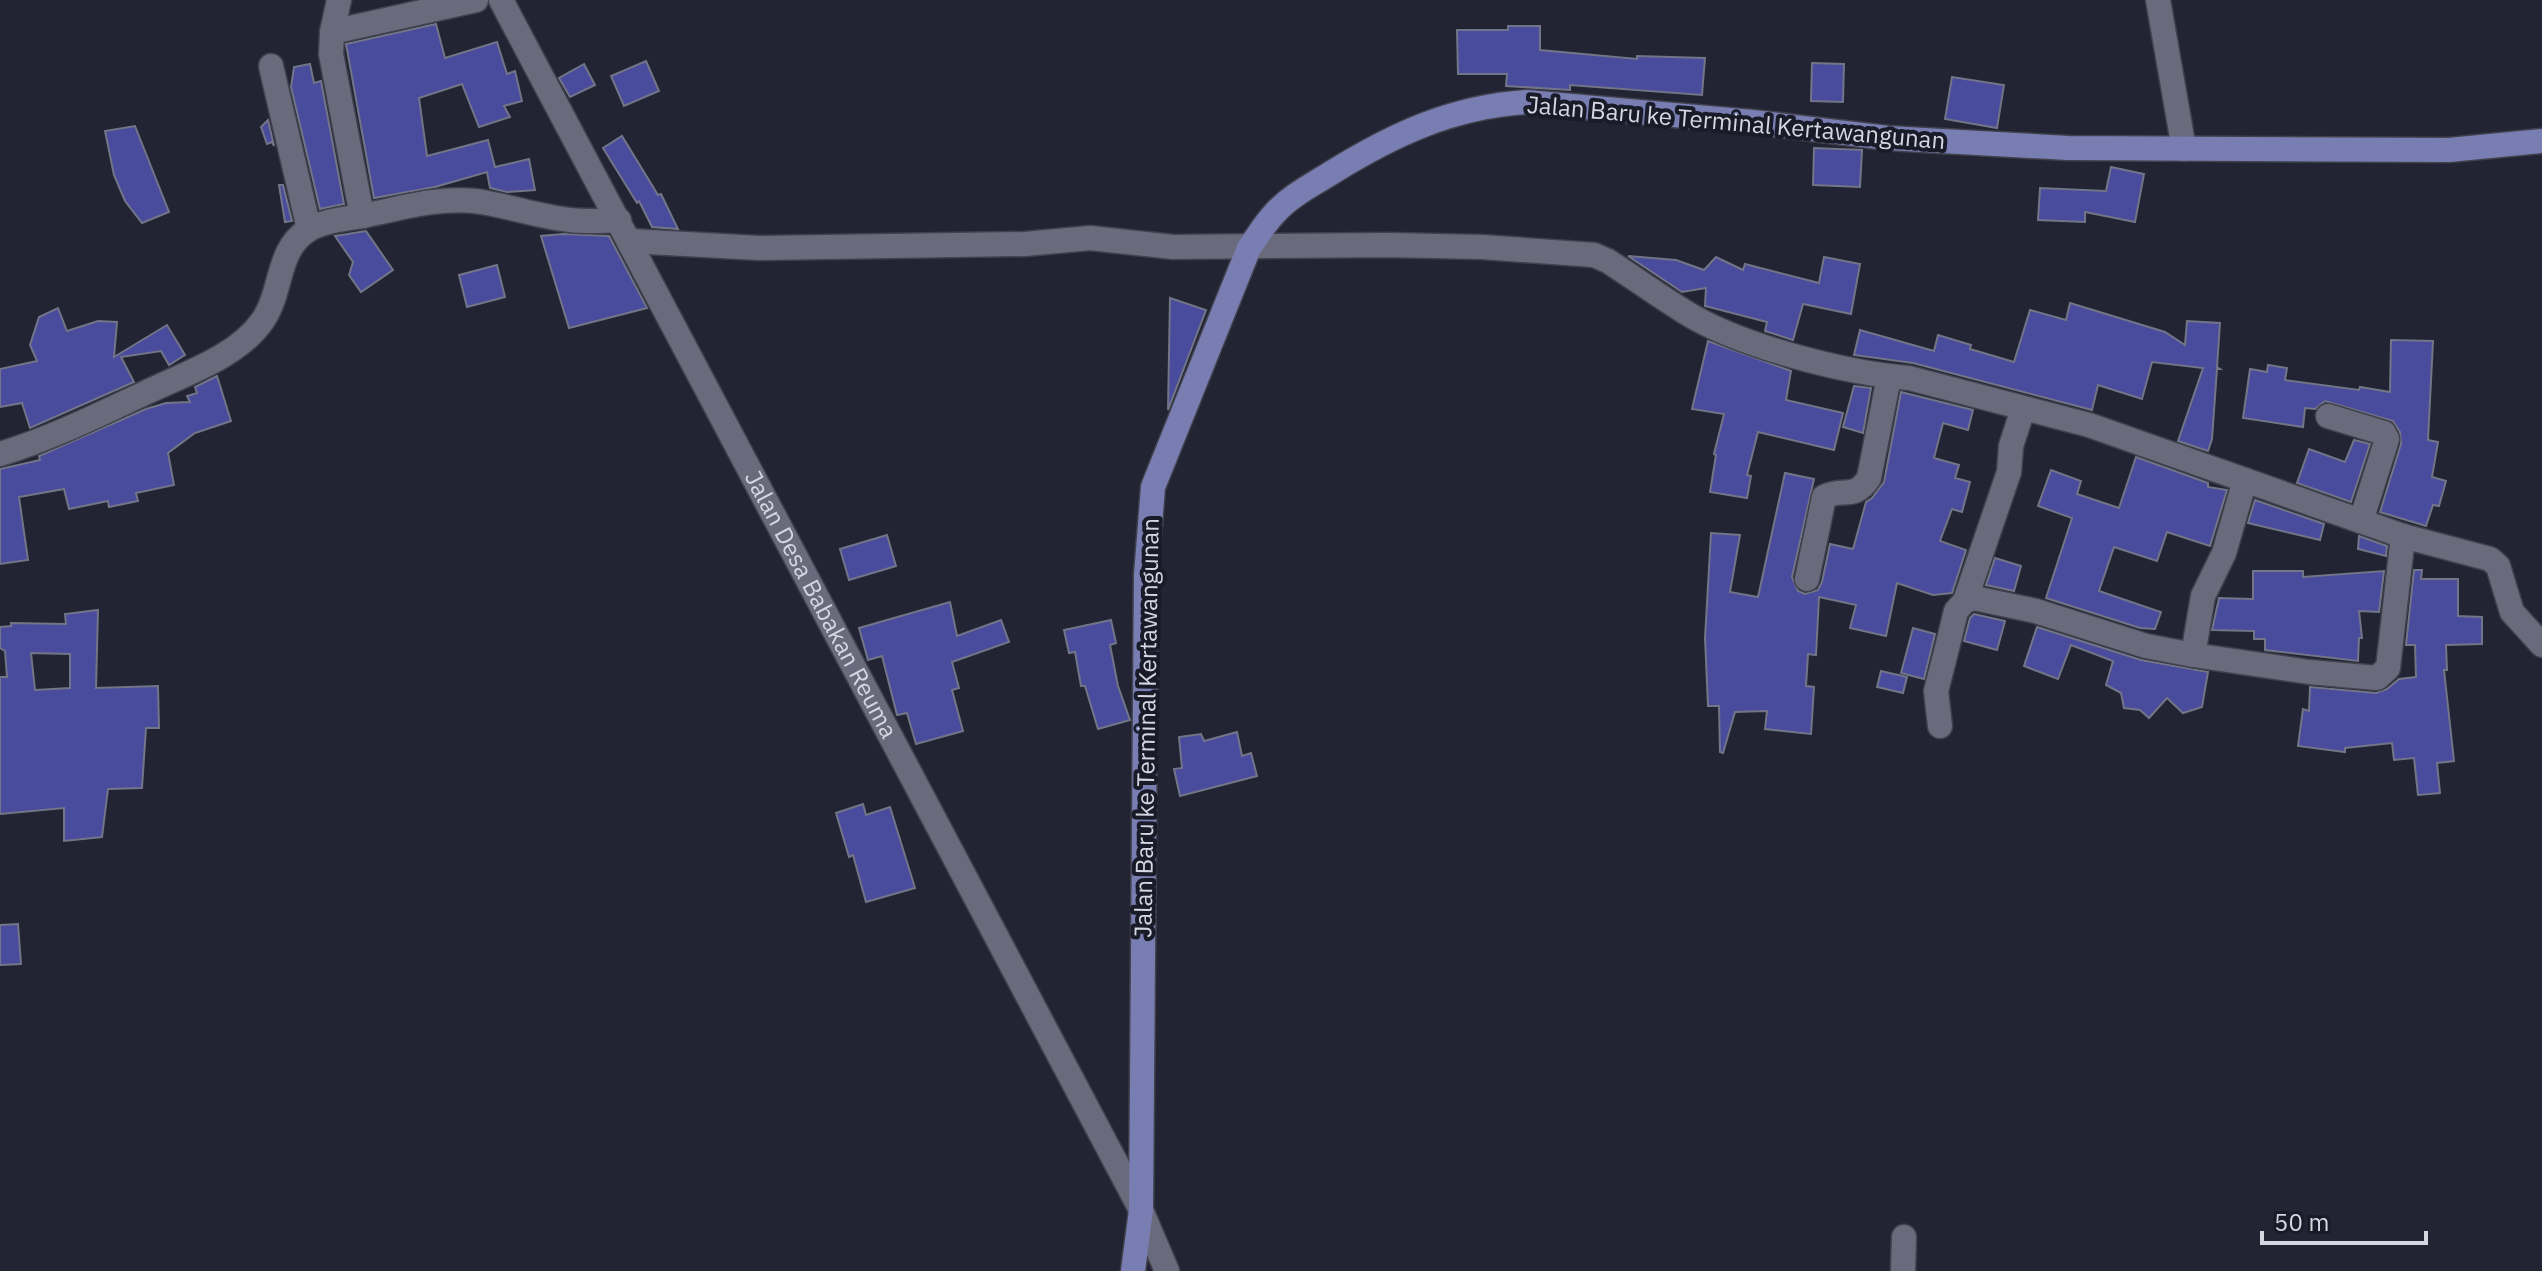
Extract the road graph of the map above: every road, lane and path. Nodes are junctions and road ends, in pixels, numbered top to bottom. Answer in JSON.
{"nodes":[{"id":1,"x":339,"y":0,"type":"edge"},
{"id":2,"x":476,"y":0,"type":"edge"},
{"id":3,"x":501,"y":0,"type":"edge"},
{"id":4,"x":2158,"y":0,"type":"edge"},
{"id":5,"x":332,"y":32,"type":"junction"},
{"id":6,"x":271,"y":66,"type":"dead end"},
{"id":7,"x":2542,"y":141,"type":"edge"},
{"id":8,"x":2184,"y":149,"type":"junction"},
{"id":9,"x":362,"y":216,"type":"junction"},
{"id":10,"x":309,"y":229,"type":"junction"},
{"id":11,"x":624,"y":231,"type":"junction"},
{"id":12,"x":1249,"y":248,"type":"junction"},
{"id":13,"x":1889,"y":377,"type":"junction"},
{"id":14,"x":2023,"y":409,"type":"junction"},
{"id":15,"x":2328,"y":416,"type":"dead end"},
{"id":16,"x":0,"y":454,"type":"edge"},
{"id":17,"x":2245,"y":480,"type":"junction"},
{"id":18,"x":2361,"y":521,"type":"junction"},
{"id":19,"x":2403,"y":536,"type":"junction"},
{"id":20,"x":1807,"y":579,"type":"dead end"},
{"id":21,"x":1965,"y":601,"type":"junction"},
{"id":22,"x":2542,"y":645,"type":"edge"},
{"id":23,"x":2193,"y":655,"type":"junction"},
{"id":24,"x":1940,"y":726,"type":"dead end"},
{"id":25,"x":1141,"y":1210,"type":"junction"},
{"id":26,"x":1904,"y":1237,"type":"dead end"},
{"id":27,"x":1133,"y":1271,"type":"edge"},
{"id":28,"x":1167,"y":1271,"type":"edge"},
{"id":29,"x":1903,"y":1271,"type":"edge"}],
"edges":[{"from":1,"to":5,"type":"street"},
{"from":2,"to":5,"type":"street"},
{"from":3,"to":11,"type":"street","name":"Jalan Desa Babakan Reuma"},
{"from":4,"to":8,"type":"street"},
{"from":5,"to":9,"type":"street"},
{"from":6,"to":10,"type":"street"},
{"from":7,"to":8,"type":"main road","name":"Jalan Baru ke Terminal Kertawangunan"},
{"from":8,"to":12,"type":"main road","name":"Jalan Baru ke Terminal Kertawangunan"},
{"from":9,"to":10,"type":"street"},
{"from":9,"to":11,"type":"street"},
{"from":10,"to":16,"type":"street"},
{"from":11,"to":12,"type":"street"},
{"from":11,"to":25,"type":"street","name":"Jalan Desa Babakan Reuma"},
{"from":12,"to":13,"type":"street"},
{"from":12,"to":25,"type":"main road","name":"Jalan Baru ke Terminal Kertawangunan"},
{"from":13,"to":14,"type":"street"},
{"from":13,"to":20,"type":"street"},
{"from":14,"to":17,"type":"street"},
{"from":14,"to":21,"type":"street"},
{"from":15,"to":18,"type":"street"},
{"from":17,"to":18,"type":"street"},
{"from":17,"to":23,"type":"street"},
{"from":18,"to":19,"type":"street"},
{"from":19,"to":22,"type":"street"},
{"from":19,"to":23,"type":"street"},
{"from":21,"to":23,"type":"street"},
{"from":21,"to":24,"type":"street"},
{"from":25,"to":27,"type":"main road","name":"Jalan Baru ke Terminal Kertawangunan"},
{"from":25,"to":28,"type":"street","name":"Jalan Desa Babakan Reuma"},
{"from":26,"to":29,"type":"street"}]}
